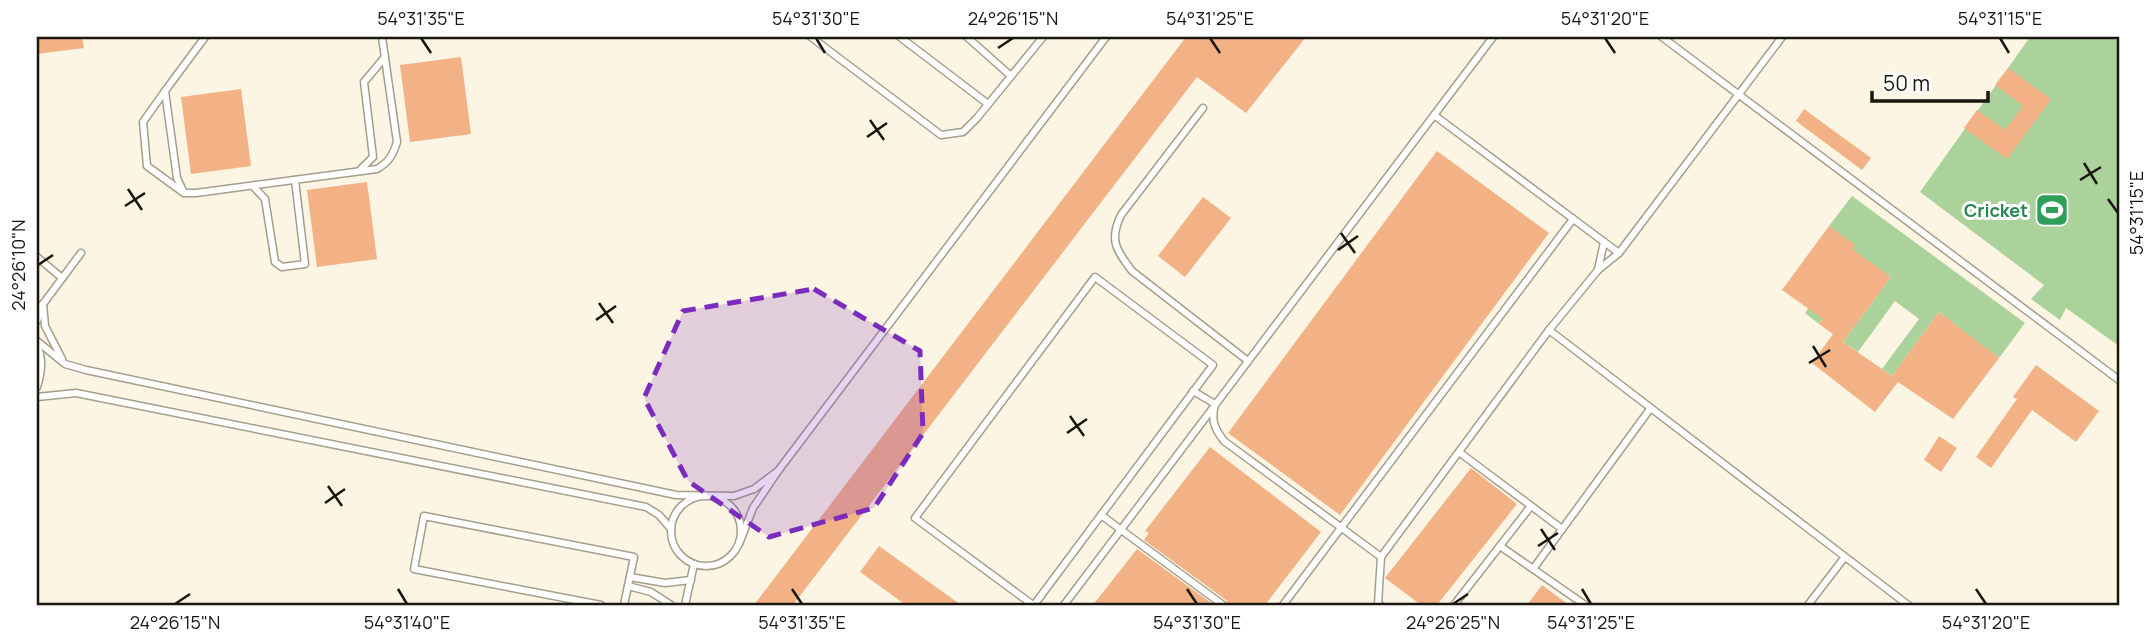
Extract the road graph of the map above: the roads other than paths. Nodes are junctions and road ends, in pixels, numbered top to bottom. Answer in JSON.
{"nodes":[{"id":1,"x":205,"y":37,"type":"edge"},
{"id":2,"x":382,"y":37,"type":"edge"},
{"id":3,"x":811,"y":37,"type":"edge"},
{"id":4,"x":900,"y":37,"type":"edge"},
{"id":5,"x":967,"y":37,"type":"edge"},
{"id":6,"x":985,"y":37,"type":"edge"},
{"id":7,"x":1043,"y":37,"type":"edge"},
{"id":8,"x":1106,"y":37,"type":"edge"},
{"id":9,"x":1493,"y":37,"type":"edge"},
{"id":10,"x":1662,"y":37,"type":"edge"},
{"id":11,"x":1783,"y":37,"type":"edge"},
{"id":12,"x":979,"y":46,"type":"junction"},
{"id":13,"x":385,"y":57,"type":"junction"},
{"id":14,"x":1011,"y":76,"type":"junction"},
{"id":15,"x":165,"y":91,"type":"junction"},
{"id":16,"x":1738,"y":95,"type":"junction"},
{"id":17,"x":988,"y":104,"type":"junction"},
{"id":18,"x":1203,"y":108,"type":"dead end"},
{"id":19,"x":1434,"y":115,"type":"junction"},
{"id":20,"x":358,"y":172,"type":"junction"},
{"id":21,"x":295,"y":180,"type":"junction"},
{"id":22,"x":253,"y":186,"type":"junction"},
{"id":23,"x":184,"y":193,"type":"junction"},
{"id":24,"x":1573,"y":219,"type":"junction"},
{"id":25,"x":1604,"y":242,"type":"junction"},
{"id":26,"x":81,"y":253,"type":"dead end"},
{"id":27,"x":1619,"y":253,"type":"junction"},
{"id":28,"x":37,"y":257,"type":"edge"},
{"id":29,"x":1598,"y":270,"type":"junction"},
{"id":30,"x":62,"y":278,"type":"junction"},
{"id":31,"x":40,"y":306,"type":"edge"},
{"id":32,"x":37,"y":321,"type":"edge"},
{"id":33,"x":1549,"y":330,"type":"junction"},
{"id":34,"x":37,"y":342,"type":"edge"},
{"id":35,"x":1248,"y":361,"type":"junction"},
{"id":36,"x":65,"y":364,"type":"junction"},
{"id":37,"x":2119,"y":380,"type":"edge"},
{"id":38,"x":37,"y":387,"type":"edge"},
{"id":39,"x":1194,"y":391,"type":"junction"},
{"id":40,"x":37,"y":397,"type":"edge"},
{"id":41,"x":1215,"y":404,"type":"junction"},
{"id":42,"x":1650,"y":409,"type":"junction"},
{"id":43,"x":1459,"y":452,"type":"junction"},
{"id":44,"x":778,"y":471,"type":"junction"},
{"id":45,"x":708,"y":496,"type":"junction"},
{"id":46,"x":1531,"y":506,"type":"junction"},
{"id":47,"x":1101,"y":515,"type":"junction"},
{"id":48,"x":1341,"y":528,"type":"junction"},
{"id":49,"x":671,"y":529,"type":"junction"},
{"id":50,"x":1562,"y":529,"type":"junction"},
{"id":51,"x":1121,"y":530,"type":"junction"},
{"id":52,"x":739,"y":544,"type":"junction"},
{"id":53,"x":1500,"y":546,"type":"junction"},
{"id":54,"x":1381,"y":556,"type":"junction"},
{"id":55,"x":1844,"y":558,"type":"junction"},
{"id":56,"x":694,"y":564,"type":"junction"},
{"id":57,"x":1533,"y":569,"type":"junction"},
{"id":58,"x":630,"y":577,"type":"junction"},
{"id":59,"x":691,"y":580,"type":"junction"},
{"id":60,"x":628,"y":586,"type":"junction"},
{"id":61,"x":601,"y":605,"type":"edge"},
{"id":62,"x":624,"y":605,"type":"edge"},
{"id":63,"x":671,"y":605,"type":"edge"},
{"id":64,"x":685,"y":605,"type":"edge"},
{"id":65,"x":1033,"y":605,"type":"edge"},
{"id":66,"x":1063,"y":605,"type":"edge"},
{"id":67,"x":1223,"y":605,"type":"edge"},
{"id":68,"x":1283,"y":605,"type":"edge"},
{"id":69,"x":1378,"y":605,"type":"edge"},
{"id":70,"x":1454,"y":605,"type":"edge"},
{"id":71,"x":1585,"y":605,"type":"edge"},
{"id":72,"x":1808,"y":605,"type":"edge"},
{"id":73,"x":1908,"y":605,"type":"edge"}],
"edges":[{"from":1,"to":15,"type":"lane"},
{"from":2,"to":13,"type":"lane"},
{"from":3,"to":17,"type":"lane"},
{"from":4,"to":17,"type":"lane"},
{"from":5,"to":12,"type":"lane"},
{"from":6,"to":12,"type":"lane"},
{"from":7,"to":14,"type":"lane"},
{"from":8,"to":44,"type":"lane"},
{"from":9,"to":19,"type":"lane"},
{"from":10,"to":16,"type":"lane"},
{"from":11,"to":16,"type":"lane"},
{"from":12,"to":14,"type":"lane"},
{"from":13,"to":20,"type":"lane"},
{"from":13,"to":20,"type":"lane"},
{"from":14,"to":17,"type":"lane"},
{"from":15,"to":23,"type":"lane"},
{"from":15,"to":23,"type":"lane"},
{"from":16,"to":27,"type":"lane"},
{"from":16,"to":37,"type":"lane"},
{"from":18,"to":35,"type":"lane"},
{"from":19,"to":24,"type":"lane"},
{"from":19,"to":35,"type":"lane"},
{"from":20,"to":21,"type":"lane"},
{"from":21,"to":22,"type":"lane"},
{"from":21,"to":22,"type":"lane"},
{"from":22,"to":23,"type":"lane"},
{"from":24,"to":25,"type":"lane"},
{"from":24,"to":48,"type":"lane"},
{"from":25,"to":27,"type":"lane"},
{"from":25,"to":29,"type":"lane"},
{"from":26,"to":30,"type":"lane"},
{"from":27,"to":29,"type":"lane"},
{"from":28,"to":30,"type":"lane"},
{"from":29,"to":33,"type":"lane"},
{"from":30,"to":31,"type":"lane"},
{"from":31,"to":32,"type":"lane"},
{"from":31,"to":36,"type":"lane"},
{"from":33,"to":42,"type":"lane"},
{"from":33,"to":43,"type":"lane"},
{"from":34,"to":36,"type":"lane"},
{"from":34,"to":38,"type":"lane"},
{"from":35,"to":41,"type":"lane"},
{"from":36,"to":45,"type":"lane"},
{"from":39,"to":41,"type":"lane"},
{"from":39,"to":47,"type":"lane"},
{"from":39,"to":65,"type":"lane"},
{"from":40,"to":49,"type":"lane"},
{"from":41,"to":48,"type":"lane"},
{"from":41,"to":51,"type":"lane"},
{"from":42,"to":50,"type":"lane"},
{"from":42,"to":55,"type":"lane"},
{"from":43,"to":46,"type":"lane"},
{"from":43,"to":54,"type":"lane"},
{"from":44,"to":45,"type":"lane"},
{"from":44,"to":52,"type":"lane"},
{"from":45,"to":49,"type":"lane"},
{"from":45,"to":52,"type":"lane"},
{"from":46,"to":50,"type":"lane"},
{"from":46,"to":53,"type":"lane"},
{"from":47,"to":51,"type":"lane"},
{"from":47,"to":65,"type":"lane"},
{"from":48,"to":54,"type":"lane"},
{"from":48,"to":68,"type":"lane"},
{"from":49,"to":56,"type":"lane"},
{"from":50,"to":57,"type":"lane"},
{"from":51,"to":66,"type":"lane"},
{"from":51,"to":67,"type":"lane"},
{"from":52,"to":56,"type":"lane"},
{"from":53,"to":57,"type":"lane"},
{"from":53,"to":70,"type":"lane"},
{"from":54,"to":69,"type":"lane"},
{"from":55,"to":72,"type":"lane"},
{"from":55,"to":73,"type":"lane"},
{"from":56,"to":59,"type":"lane"},
{"from":57,"to":71,"type":"lane"},
{"from":58,"to":59,"type":"lane"},
{"from":58,"to":60,"type":"lane"},
{"from":58,"to":61,"type":"lane"},
{"from":59,"to":64,"type":"lane"},
{"from":60,"to":62,"type":"lane"},
{"from":60,"to":63,"type":"lane"}]}
